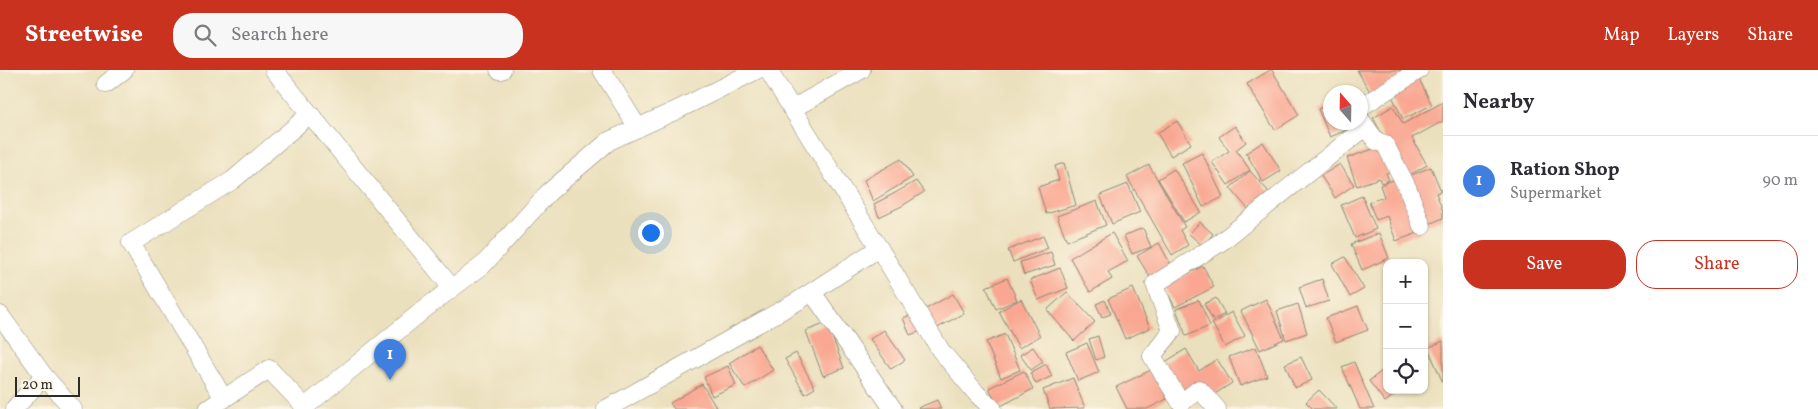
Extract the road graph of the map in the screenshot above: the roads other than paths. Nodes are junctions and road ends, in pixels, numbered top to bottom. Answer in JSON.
{"nodes":[{"id":1,"x":124,"y":70,"type":"edge"},
{"id":2,"x":274,"y":70,"type":"edge"},
{"id":3,"x":602,"y":70,"type":"edge"},
{"id":4,"x":757,"y":70,"type":"edge"},
{"id":5,"x":768,"y":70,"type":"edge"},
{"id":6,"x":861,"y":70,"type":"edge"},
{"id":7,"x":1419,"y":70,"type":"edge"},
{"id":8,"x":106,"y":84,"type":"dead end"},
{"id":9,"x":1368,"y":103,"type":"edge"},
{"id":10,"x":792,"y":109,"type":"junction"},
{"id":11,"x":310,"y":114,"type":"junction"},
{"id":12,"x":638,"y":128,"type":"junction"},
{"id":13,"x":1358,"y":130,"type":"edge"},
{"id":14,"x":1367,"y":130,"type":"edge"},
{"id":15,"x":1422,"y":226,"type":"dead end"},
{"id":16,"x":879,"y":248,"type":"junction"},
{"id":17,"x":452,"y":288,"type":"junction"},
{"id":18,"x":812,"y":292,"type":"junction"},
{"id":19,"x":0,"y":315,"type":"edge"},
{"id":20,"x":44,"y":376,"type":"junction"},
{"id":21,"x":224,"y":399,"type":"junction"},
{"id":22,"x":1182,"y":406,"type":"edge"},
{"id":23,"x":14,"y":409,"type":"edge"},
{"id":24,"x":73,"y":409,"type":"edge"},
{"id":25,"x":208,"y":409,"type":"edge"},
{"id":26,"x":606,"y":409,"type":"edge"},
{"id":27,"x":892,"y":409,"type":"edge"},
{"id":28,"x":993,"y":409,"type":"edge"},
{"id":29,"x":1217,"y":409,"type":"edge"}],
"edges":[{"from":1,"to":8,"type":"street"},
{"from":2,"to":11,"type":"street"},
{"from":3,"to":12,"type":"street"},
{"from":4,"to":12,"type":"street"},
{"from":5,"to":10,"type":"street"},
{"from":6,"to":10,"type":"street"},
{"from":7,"to":9,"type":"street"},
{"from":10,"to":16,"type":"street"},
{"from":11,"to":17,"type":"street"},
{"from":11,"to":21,"type":"street"},
{"from":12,"to":17,"type":"street"},
{"from":13,"to":22,"type":"street"},
{"from":14,"to":15,"type":"street"},
{"from":16,"to":18,"type":"street"},
{"from":16,"to":28,"type":"street"},
{"from":17,"to":21,"type":"street"},
{"from":18,"to":26,"type":"street"},
{"from":18,"to":27,"type":"street"},
{"from":19,"to":20,"type":"street"},
{"from":20,"to":23,"type":"street"},
{"from":20,"to":24,"type":"street"},
{"from":21,"to":25,"type":"street"},
{"from":22,"to":29,"type":"street"}]}
